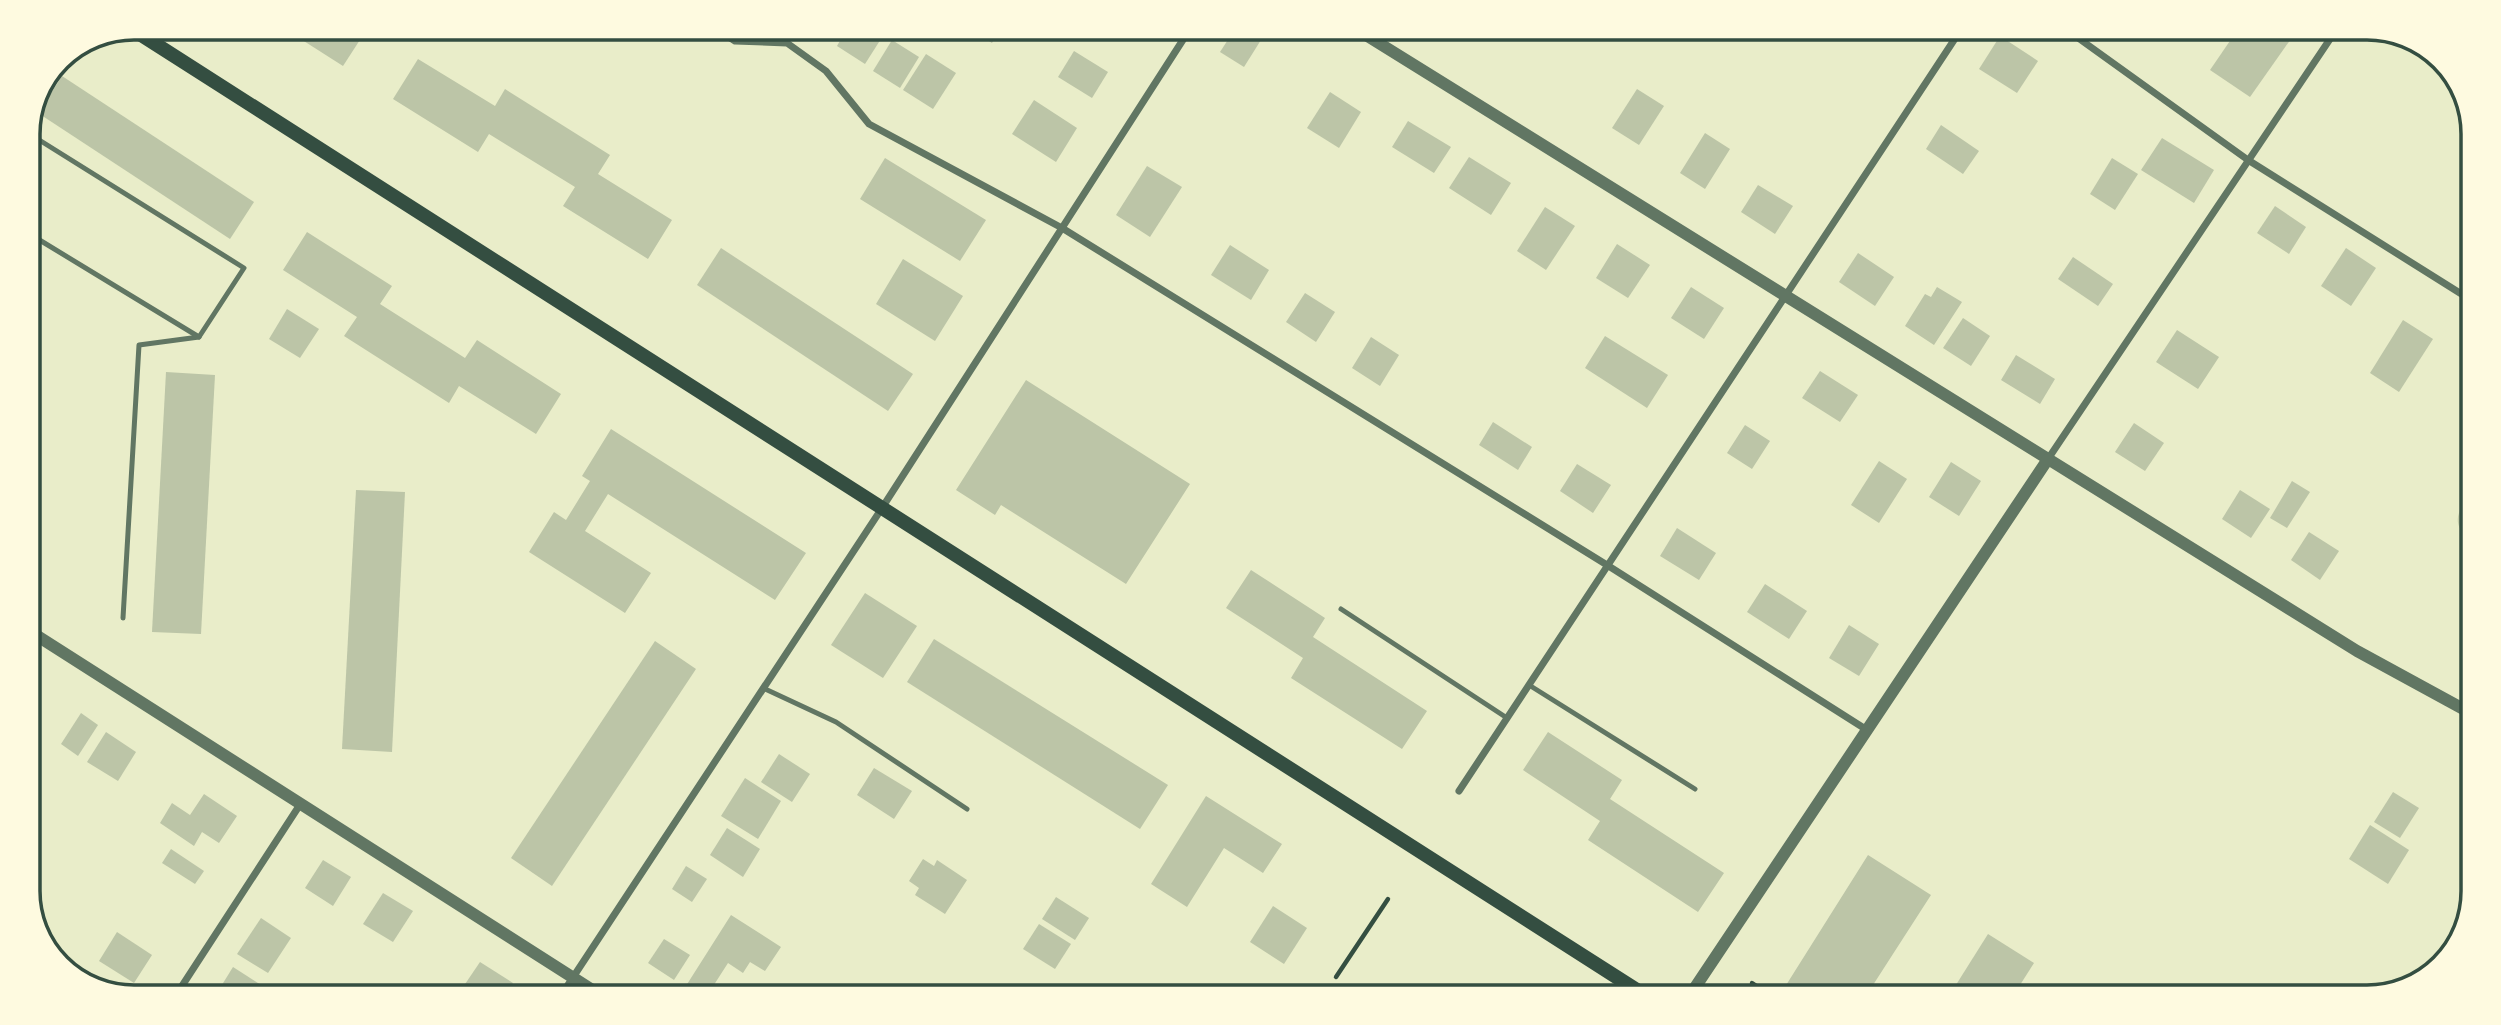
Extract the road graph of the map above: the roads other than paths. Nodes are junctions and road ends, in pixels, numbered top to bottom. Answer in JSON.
{"nodes":[{"id":1,"x":149,"y":40,"type":"edge"},
{"id":2,"x":733,"y":40,"type":"edge"},
{"id":3,"x":1183,"y":40,"type":"edge"},
{"id":4,"x":1374,"y":40,"type":"edge"},
{"id":5,"x":1954,"y":40,"type":"edge"},
{"id":6,"x":2081,"y":40,"type":"edge"},
{"id":7,"x":2329,"y":40,"type":"edge"},
{"id":8,"x":40,"y":140,"type":"edge"},
{"id":9,"x":2248,"y":160,"type":"junction"},
{"id":10,"x":1062,"y":228,"type":"junction"},
{"id":11,"x":40,"y":240,"type":"edge"},
{"id":12,"x":2461,"y":294,"type":"edge"},
{"id":13,"x":1785,"y":296,"type":"junction"},
{"id":14,"x":199,"y":337,"type":"junction"},
{"id":15,"x":2048,"y":459,"type":"junction"},
{"id":16,"x":882,"y":508,"type":"junction"},
{"id":17,"x":1607,"y":565,"type":"junction"},
{"id":18,"x":1341,"y":609,"type":"dead end"},
{"id":19,"x":123,"y":618,"type":"dead end"},
{"id":20,"x":40,"y":639,"type":"edge"},
{"id":21,"x":1529,"y":685,"type":"junction"},
{"id":22,"x":763,"y":688,"type":"junction"},
{"id":23,"x":2461,"y":708,"type":"edge"},
{"id":24,"x":1507,"y":718,"type":"junction"},
{"id":25,"x":1867,"y":730,"type":"junction"},
{"id":26,"x":1695,"y":789,"type":"dead end"},
{"id":27,"x":1459,"y":791,"type":"dead end"},
{"id":28,"x":302,"y":803,"type":"junction"},
{"id":29,"x":967,"y":809,"type":"dead end"},
{"id":30,"x":572,"y":977,"type":"junction"},
{"id":31,"x":183,"y":985,"type":"edge"},
{"id":32,"x":567,"y":985,"type":"edge"},
{"id":33,"x":585,"y":985,"type":"edge"},
{"id":34,"x":1627,"y":985,"type":"edge"},
{"id":35,"x":1697,"y":985,"type":"edge"}],
"edges":[{"from":1,"to":16,"type":"main road"},
{"from":2,"to":10,"type":"street"},
{"from":3,"to":10,"type":"street"},
{"from":4,"to":13,"type":"street"},
{"from":5,"to":13,"type":"street"},
{"from":6,"to":9,"type":"street"},
{"from":7,"to":9,"type":"street"},
{"from":8,"to":14,"type":"lane"},
{"from":9,"to":12,"type":"street"},
{"from":9,"to":15,"type":"street"},
{"from":10,"to":16,"type":"street"},
{"from":10,"to":17,"type":"street"},
{"from":11,"to":14,"type":"lane"},
{"from":13,"to":15,"type":"street"},
{"from":13,"to":17,"type":"street"},
{"from":14,"to":19,"type":"lane"},
{"from":15,"to":23,"type":"street"},
{"from":15,"to":25,"type":"street"},
{"from":16,"to":22,"type":"street"},
{"from":16,"to":34,"type":"main road"},
{"from":17,"to":21,"type":"street"},
{"from":17,"to":25,"type":"street"},
{"from":18,"to":24,"type":"lane"},
{"from":20,"to":28,"type":"street"},
{"from":21,"to":24,"type":"street"},
{"from":21,"to":26,"type":"lane"},
{"from":22,"to":29,"type":"lane"},
{"from":22,"to":30,"type":"street"},
{"from":24,"to":27,"type":"street"},
{"from":25,"to":35,"type":"street"},
{"from":28,"to":30,"type":"street"},
{"from":28,"to":31,"type":"street"},
{"from":30,"to":32,"type":"street"},
{"from":30,"to":33,"type":"street"}]}
